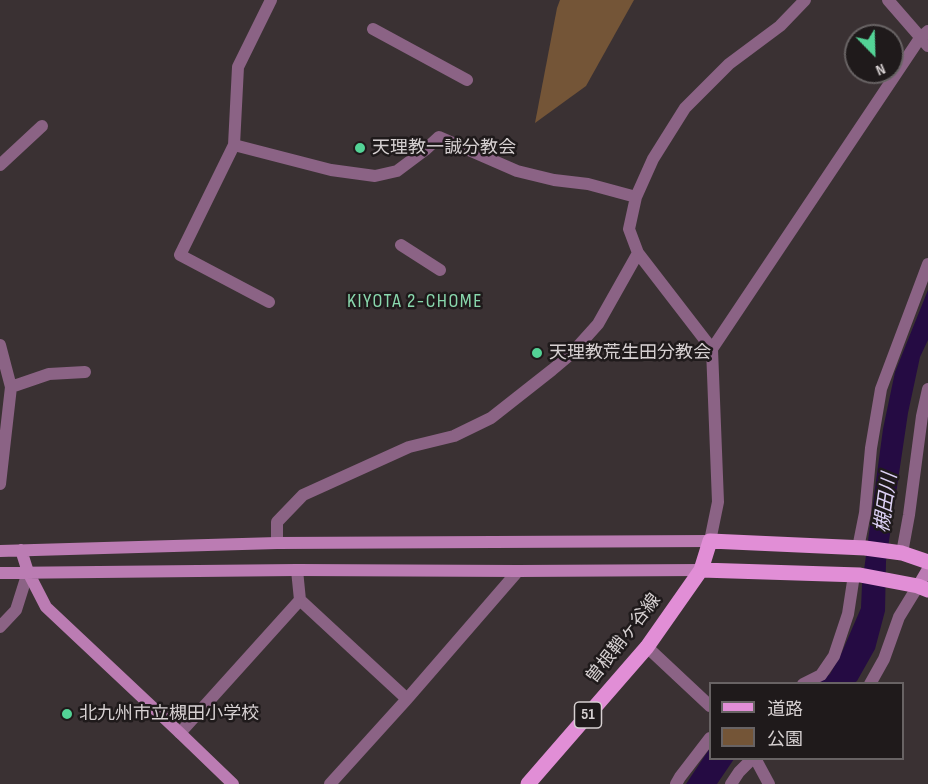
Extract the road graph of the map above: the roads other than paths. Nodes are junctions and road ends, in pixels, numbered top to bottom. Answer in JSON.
{"nodes":[{"id":1,"x":271,"y":0,"type":"edge"},
{"id":2,"x":805,"y":0,"type":"edge"},
{"id":3,"x":888,"y":0,"type":"edge"},
{"id":4,"x":373,"y":29,"type":"dead end"},
{"id":5,"x":925,"y":38,"type":"edge"},
{"id":6,"x":467,"y":80,"type":"dead end"},
{"id":7,"x":42,"y":126,"type":"dead end"},
{"id":8,"x":234,"y":145,"type":"junction"},
{"id":9,"x":0,"y":165,"type":"edge"},
{"id":10,"x":636,"y":197,"type":"junction"},
{"id":11,"x":401,"y":245,"type":"dead end"},
{"id":12,"x":638,"y":253,"type":"junction"},
{"id":13,"x":928,"y":264,"type":"edge"},
{"id":14,"x":440,"y":270,"type":"dead end"},
{"id":15,"x":269,"y":302,"type":"dead end"},
{"id":16,"x":1,"y":349,"type":"edge"},
{"id":17,"x":712,"y":349,"type":"junction"},
{"id":18,"x":85,"y":372,"type":"dead end"},
{"id":19,"x":11,"y":387,"type":"junction"},
{"id":20,"x":928,"y":389,"type":"edge"},
{"id":21,"x":0,"y":484,"type":"edge"},
{"id":22,"x":711,"y":541,"type":"junction"},
{"id":23,"x":277,"y":543,"type":"junction"},
{"id":24,"x":861,"y":548,"type":"junction"},
{"id":25,"x":21,"y":550,"type":"junction"},
{"id":26,"x":0,"y":551,"type":"edge"},
{"id":27,"x":902,"y":553,"type":"junction"},
{"id":28,"x":928,"y":562,"type":"edge"},
{"id":29,"x":928,"y":569,"type":"edge"},
{"id":30,"x":297,"y":570,"type":"junction"},
{"id":31,"x":701,"y":570,"type":"junction"},
{"id":32,"x":518,"y":571,"type":"junction"},
{"id":33,"x":28,"y":572,"type":"junction"},
{"id":34,"x":0,"y":573,"type":"edge"},
{"id":35,"x":857,"y":575,"type":"junction"},
{"id":36,"x":923,"y":588,"type":"edge"},
{"id":37,"x":300,"y":600,"type":"junction"},
{"id":38,"x":0,"y":627,"type":"edge"},
{"id":39,"x":647,"y":647,"type":"junction"},
{"id":40,"x":807,"y":682,"type":"edge"},
{"id":41,"x":871,"y":682,"type":"edge"},
{"id":42,"x":407,"y":699,"type":"junction"},
{"id":43,"x":709,"y":704,"type":"edge"},
{"id":44,"x":180,"y":733,"type":"junction"},
{"id":45,"x":709,"y":741,"type":"edge"},
{"id":46,"x":753,"y":760,"type":"edge"},
{"id":47,"x":755,"y":760,"type":"edge"},
{"id":48,"x":233,"y":784,"type":"edge"},
{"id":49,"x":330,"y":784,"type":"edge"},
{"id":50,"x":528,"y":784,"type":"edge"},
{"id":51,"x":676,"y":784,"type":"edge"},
{"id":52,"x":731,"y":784,"type":"edge"},
{"id":53,"x":770,"y":784,"type":"edge"}],
"edges":[{"from":1,"to":8,"type":"street"},
{"from":2,"to":10,"type":"street"},
{"from":3,"to":5,"type":"street"},
{"from":4,"to":6,"type":"street"},
{"from":5,"to":17,"type":"street"},
{"from":7,"to":9,"type":"street"},
{"from":8,"to":10,"type":"street"},
{"from":8,"to":15,"type":"street"},
{"from":10,"to":12,"type":"street"},
{"from":11,"to":14,"type":"street"},
{"from":12,"to":17,"type":"street"},
{"from":12,"to":23,"type":"street"},
{"from":13,"to":24,"type":"street"},
{"from":16,"to":19,"type":"street"},
{"from":17,"to":22,"type":"street"},
{"from":18,"to":19,"type":"street"},
{"from":19,"to":21,"type":"street"},
{"from":20,"to":27,"type":"street"},
{"from":22,"to":23,"type":"street"},
{"from":22,"to":24,"type":"main road"},
{"from":22,"to":31,"type":"main road","name":"曽根鞘ヶ谷線","number":"51"},
{"from":23,"to":25,"type":"street"},
{"from":24,"to":27,"type":"main road"},
{"from":25,"to":26,"type":"street"},
{"from":25,"to":33,"type":"street"},
{"from":27,"to":28,"type":"main road"},
{"from":29,"to":36,"type":"street"},
{"from":30,"to":32,"type":"street"},
{"from":30,"to":33,"type":"street"},
{"from":30,"to":37,"type":"street"},
{"from":31,"to":32,"type":"street"},
{"from":31,"to":35,"type":"main road"},
{"from":31,"to":39,"type":"main road","name":"曽根鞘ヶ谷線","number":"51"},
{"from":32,"to":42,"type":"street"},
{"from":33,"to":34,"type":"street"},
{"from":33,"to":38,"type":"street"},
{"from":33,"to":44,"type":"street"},
{"from":35,"to":36,"type":"main road"},
{"from":35,"to":40,"type":"street"},
{"from":36,"to":41,"type":"street"},
{"from":37,"to":42,"type":"street"},
{"from":37,"to":44,"type":"street"},
{"from":39,"to":43,"type":"street"},
{"from":39,"to":50,"type":"main road","name":"曽根鞘ヶ谷線","number":"51"},
{"from":42,"to":49,"type":"street"},
{"from":44,"to":48,"type":"street"},
{"from":45,"to":51,"type":"street"},
{"from":46,"to":52,"type":"street"},
{"from":47,"to":53,"type":"street"}]}
